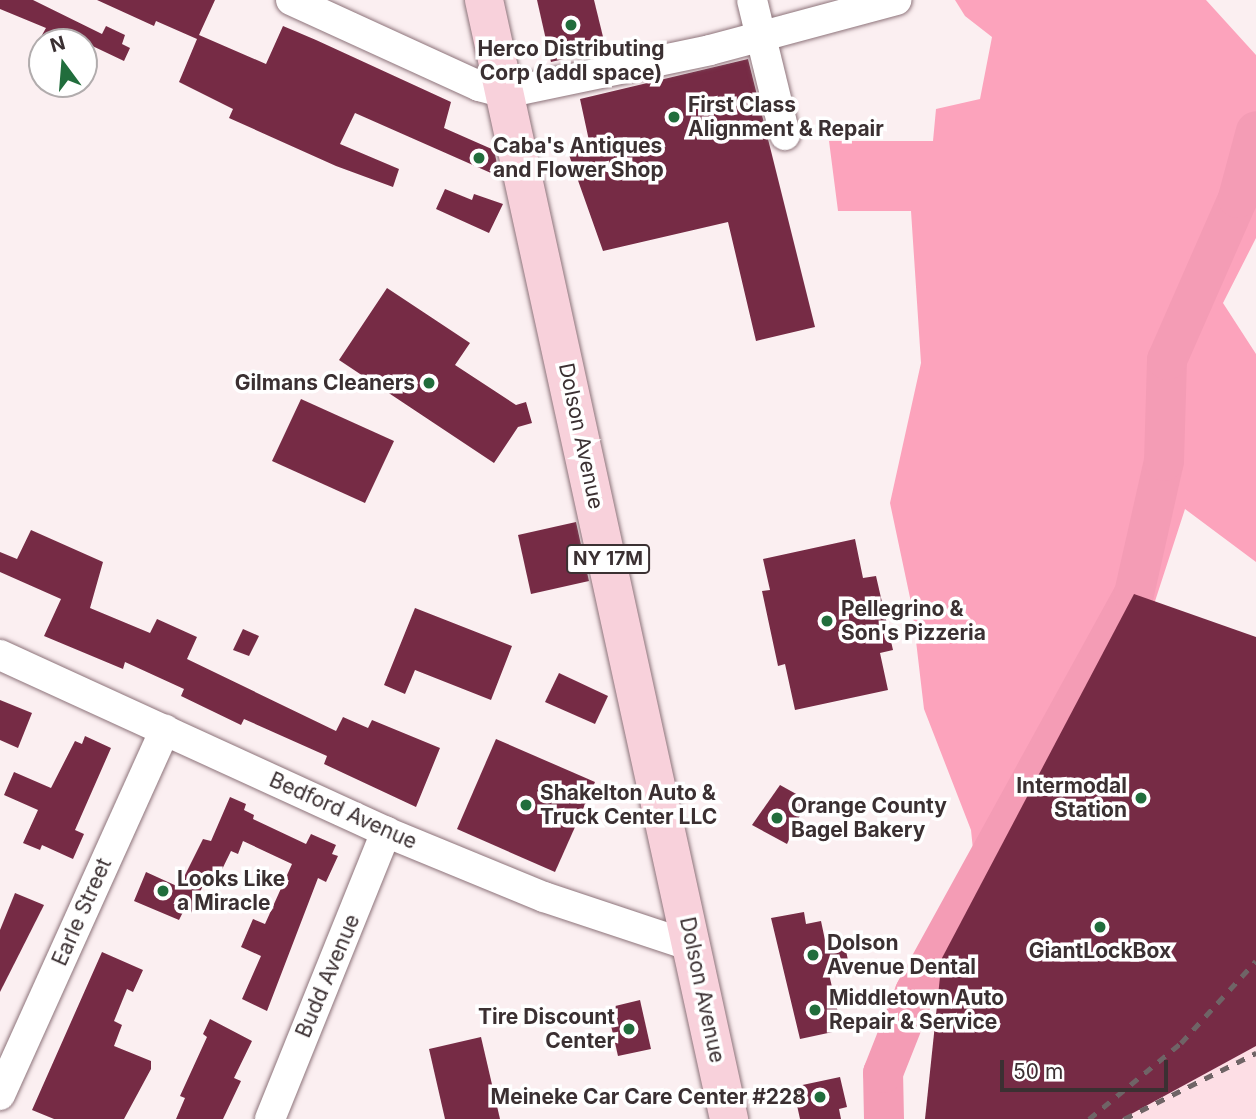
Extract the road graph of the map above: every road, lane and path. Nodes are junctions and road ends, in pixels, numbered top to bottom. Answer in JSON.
{"nodes":[{"id":1,"x":290,"y":0,"type":"edge"},
{"id":2,"x":484,"y":0,"type":"edge"},
{"id":3,"x":751,"y":0,"type":"edge"},
{"id":4,"x":896,"y":0,"type":"edge"},
{"id":5,"x":760,"y":36,"type":"junction"},
{"id":6,"x":505,"y":93,"type":"junction"},
{"id":7,"x":785,"y":135,"type":"dead end"},
{"id":8,"x":0,"y":655,"type":"edge"},
{"id":9,"x":165,"y":730,"type":"junction"},
{"id":10,"x":386,"y":832,"type":"junction"},
{"id":11,"x":694,"y":947,"type":"junction"},
{"id":12,"x":0,"y":1095,"type":"edge"},
{"id":13,"x":270,"y":1119,"type":"edge"},
{"id":14,"x":729,"y":1119,"type":"edge"}],
"edges":[{"from":1,"to":6,"type":"street"},
{"from":2,"to":6,"type":"main road","name":"Dolson Avenue","number":"NY 17M"},
{"from":3,"to":5,"type":"street"},
{"from":4,"to":5,"type":"street"},
{"from":5,"to":6,"type":"street"},
{"from":5,"to":7,"type":"street"},
{"from":6,"to":11,"type":"main road","name":"Dolson Avenue","number":"NY 17M"},
{"from":8,"to":9,"type":"street","name":"Bedford Avenue"},
{"from":9,"to":10,"type":"street","name":"Bedford Avenue"},
{"from":9,"to":12,"type":"street","name":"Earle Street"},
{"from":10,"to":11,"type":"street","name":"Bedford Avenue"},
{"from":10,"to":13,"type":"street","name":"Budd Avenue"},
{"from":11,"to":14,"type":"main road","name":"Dolson Avenue","number":"NY 17M"}]}
